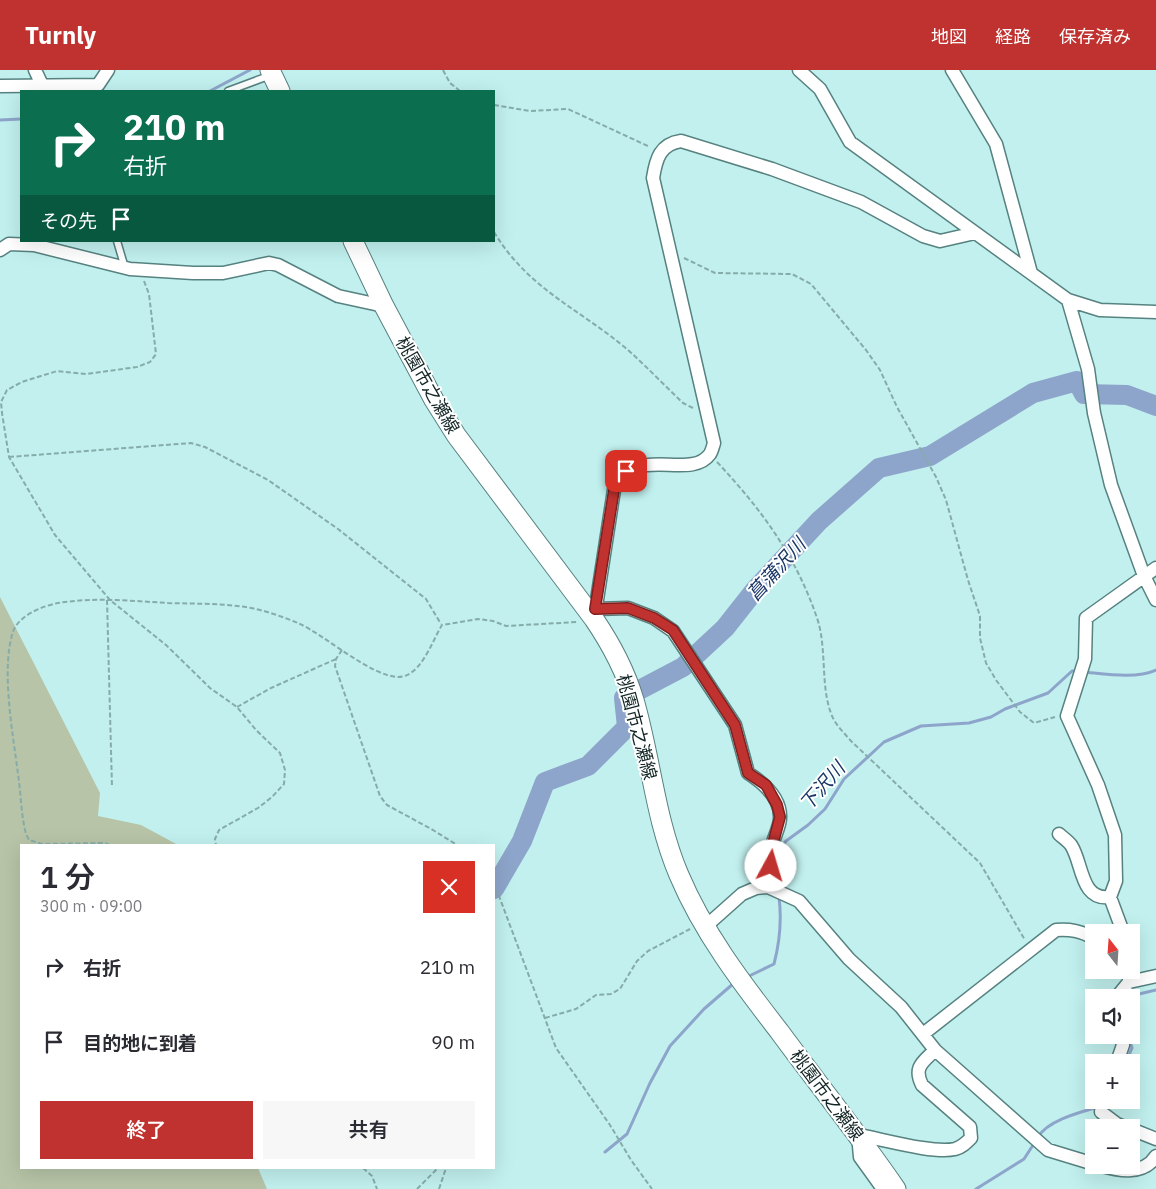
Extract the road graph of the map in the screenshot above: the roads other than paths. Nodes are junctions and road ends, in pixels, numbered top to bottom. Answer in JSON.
{"nodes":[{"id":1,"x":35,"y":70,"type":"edge"},
{"id":2,"x":108,"y":70,"type":"edge"},
{"id":3,"x":799,"y":70,"type":"edge"},
{"id":4,"x":952,"y":70,"type":"edge"},
{"id":5,"x":275,"y":76,"type":"edge"},
{"id":6,"x":42,"y":85,"type":"junction"},
{"id":7,"x":0,"y":86,"type":"edge"},
{"id":8,"x":231,"y":90,"type":"edge"},
{"id":9,"x":975,"y":233,"type":"junction"},
{"id":10,"x":117,"y":242,"type":"edge"},
{"id":11,"x":352,"y":242,"type":"edge"},
{"id":12,"x":0,"y":250,"type":"edge"},
{"id":13,"x":125,"y":268,"type":"junction"},
{"id":14,"x":1032,"y":273,"type":"junction"},
{"id":15,"x":1068,"y":300,"type":"junction"},
{"id":16,"x":384,"y":306,"type":"junction"},
{"id":17,"x":1156,"y":312,"type":"edge"},
{"id":18,"x":1156,"y":568,"type":"edge"},
{"id":19,"x":1144,"y":576,"type":"junction"},
{"id":20,"x":1156,"y":600,"type":"edge"},
{"id":21,"x":595,"y":617,"type":"junction"},
{"id":22,"x":1059,"y":834,"type":"dead end"},
{"id":23,"x":775,"y":890,"type":"junction"},
{"id":24,"x":1110,"y":897,"type":"junction"},
{"id":25,"x":1120,"y":924,"type":"edge"},
{"id":26,"x":704,"y":925,"type":"junction"},
{"id":27,"x":1085,"y":933,"type":"edge"},
{"id":28,"x":1140,"y":976,"type":"edge"},
{"id":29,"x":1156,"y":976,"type":"edge"},
{"id":30,"x":923,"y":1034,"type":"junction"},
{"id":31,"x":935,"y":1050,"type":"junction"},
{"id":32,"x":1105,"y":1109,"type":"edge"},
{"id":33,"x":1114,"y":1119,"type":"edge"},
{"id":34,"x":1140,"y":1133,"type":"edge"},
{"id":35,"x":858,"y":1135,"type":"junction"},
{"id":36,"x":1156,"y":1139,"type":"edge"},
{"id":37,"x":1156,"y":1156,"type":"edge"},
{"id":38,"x":1085,"y":1161,"type":"edge"},
{"id":39,"x":1140,"y":1168,"type":"edge"},
{"id":40,"x":883,"y":1189,"type":"edge"},
{"id":41,"x":896,"y":1189,"type":"edge"}],
"edges":[{"from":1,"to":6,"type":"street"},
{"from":2,"to":6,"type":"street"},
{"from":3,"to":9,"type":"street"},
{"from":4,"to":14,"type":"street"},
{"from":5,"to":8,"type":"lane"},
{"from":6,"to":7,"type":"street"},
{"from":9,"to":14,"type":"street"},
{"from":9,"to":21,"type":"street"},
{"from":10,"to":13,"type":"lane"},
{"from":11,"to":16,"type":"main road","name":"桃園市之瀬線"},
{"from":12,"to":13,"type":"street"},
{"from":13,"to":16,"type":"street"},
{"from":14,"to":15,"type":"street"},
{"from":15,"to":17,"type":"street"},
{"from":15,"to":19,"type":"street"},
{"from":16,"to":21,"type":"main road","name":"桃園市之瀬線"},
{"from":18,"to":19,"type":"street"},
{"from":19,"to":20,"type":"street"},
{"from":19,"to":24,"type":"street"},
{"from":21,"to":23,"type":"street"},
{"from":21,"to":26,"type":"main road","name":"桃園市之瀬線"},
{"from":22,"to":24,"type":"street"},
{"from":23,"to":26,"type":"street"},
{"from":23,"to":30,"type":"street"},
{"from":24,"to":25,"type":"street"},
{"from":26,"to":35,"type":"main road","name":"桃園市之瀬線"},
{"from":27,"to":30,"type":"street"},
{"from":28,"to":29,"type":"street"},
{"from":30,"to":31,"type":"street"},
{"from":31,"to":35,"type":"street"},
{"from":31,"to":38,"type":"street"},
{"from":32,"to":33,"type":"street"},
{"from":34,"to":36,"type":"street"},
{"from":35,"to":40,"type":"street"},
{"from":35,"to":41,"type":"main road","name":"桃園市之瀬線"},
{"from":37,"to":39,"type":"street"}]}
